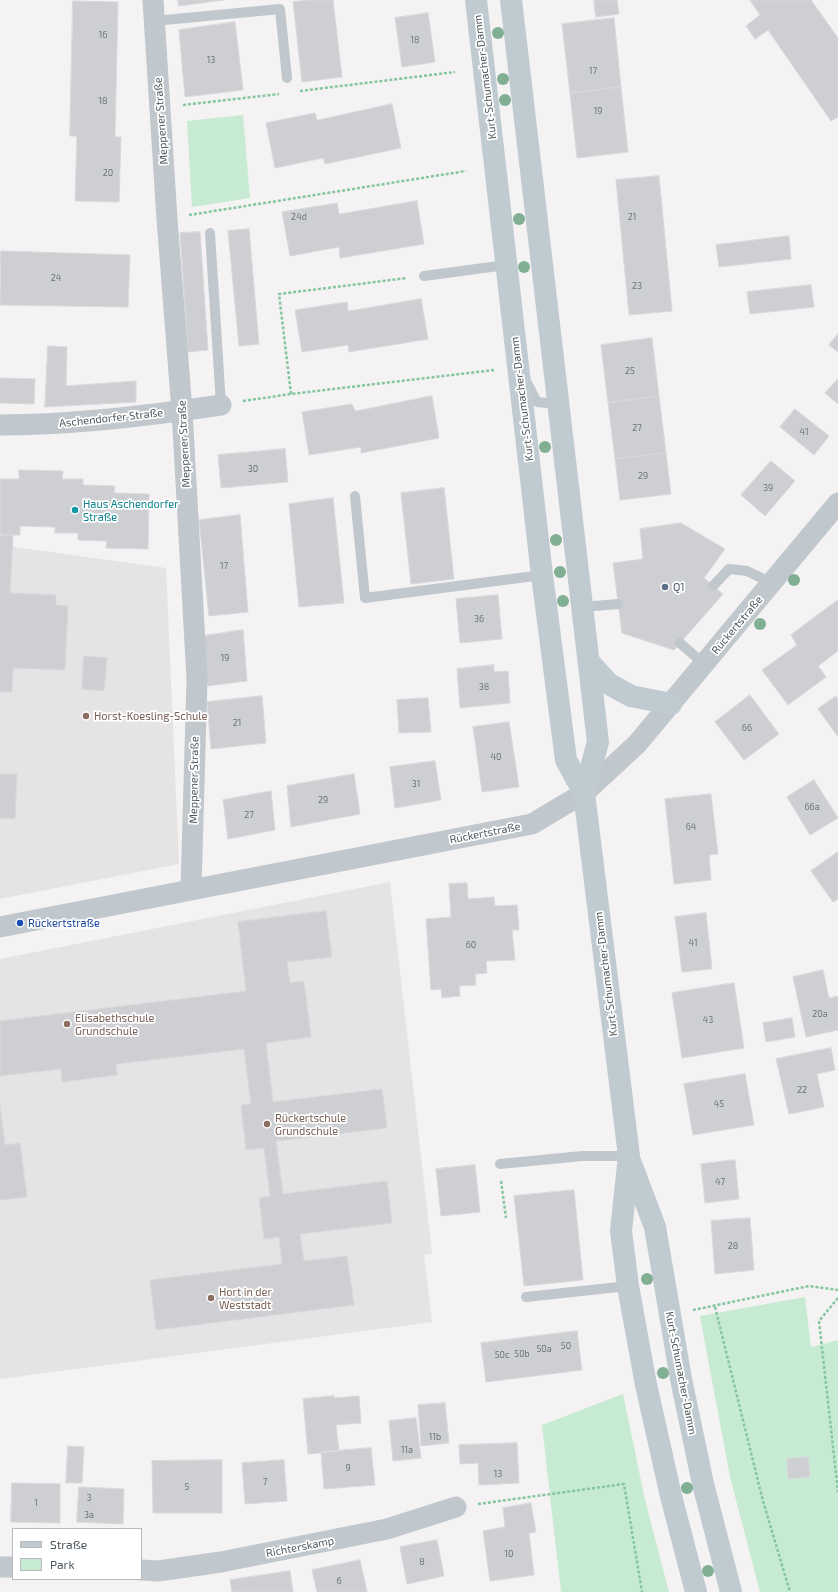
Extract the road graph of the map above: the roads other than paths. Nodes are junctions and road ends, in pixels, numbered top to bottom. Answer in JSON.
{"nodes":[{"id":1,"x":153,"y":0,"type":"edge"},
{"id":2,"x":476,"y":0,"type":"edge"},
{"id":3,"x":511,"y":0,"type":"edge"},
{"id":4,"x":154,"y":21,"type":"junction"},
{"id":5,"x":287,"y":78,"type":"dead end"},
{"id":6,"x":210,"y":234,"type":"dead end"},
{"id":7,"x":506,"y":265,"type":"junction"},
{"id":8,"x":424,"y":276,"type":"road end"},
{"id":9,"x":518,"y":367,"type":"junction"},
{"id":10,"x":558,"y":404,"type":"junction"},
{"id":11,"x":221,"y":405,"type":"joint"},
{"id":12,"x":182,"y":411,"type":"junction"},
{"id":13,"x":0,"y":425,"type":"edge"},
{"id":14,"x":355,"y":496,"type":"dead end"},
{"id":15,"x":838,"y":503,"type":"edge"},
{"id":16,"x":542,"y":575,"type":"junction"},
{"id":17,"x":772,"y":583,"type":"junction"},
{"id":18,"x":712,"y":586,"type":"dead end"},
{"id":19,"x":618,"y":604,"type":"dead end"},
{"id":20,"x":582,"y":607,"type":"junction"},
{"id":21,"x":680,"y":643,"type":"dead end"},
{"id":22,"x":589,"y":662,"type":"junction"},
{"id":23,"x":704,"y":664,"type":"junction"},
{"id":24,"x":671,"y":704,"type":"junction"},
{"id":25,"x":584,"y":793,"type":"junction"},
{"id":26,"x":191,"y":889,"type":"junction"},
{"id":27,"x":0,"y":927,"type":"edge"},
{"id":28,"x":629,"y":1156,"type":"junction"},
{"id":29,"x":500,"y":1164,"type":"road end"},
{"id":30,"x":628,"y":1286,"type":"junction"},
{"id":31,"x":526,"y":1297,"type":"dead end"},
{"id":32,"x":456,"y":1507,"type":"road end"},
{"id":33,"x":0,"y":1567,"type":"edge"},
{"id":34,"x":12,"y":1568,"type":"edge"},
{"id":35,"x":142,"y":1570,"type":"edge"},
{"id":36,"x":696,"y":1592,"type":"edge"},
{"id":37,"x":731,"y":1592,"type":"edge"}],
"edges":[{"from":1,"to":4,"type":"street","name":"Meppener Straße"},
{"from":2,"to":7,"type":"main road","name":"Kurt-Schumacher-Damm"},
{"from":3,"to":10,"type":"main road","name":"Kurt-Schumacher-Damm"},
{"from":4,"to":5,"type":"lane"},
{"from":4,"to":12,"type":"street","name":"Meppener Straße"},
{"from":6,"to":11,"type":"lane"},
{"from":7,"to":8,"type":"lane"},
{"from":7,"to":9,"type":"main road","name":"Kurt-Schumacher-Damm"},
{"from":9,"to":10,"type":"lane"},
{"from":9,"to":16,"type":"main road","name":"Kurt-Schumacher-Damm"},
{"from":10,"to":20,"type":"main road","name":"Kurt-Schumacher-Damm"},
{"from":11,"to":12,"type":"street","name":"Aschendorfer Straße"},
{"from":12,"to":13,"type":"street","name":"Aschendorfer Straße"},
{"from":12,"to":26,"type":"street","name":"Meppener Straße"},
{"from":14,"to":16,"type":"lane"},
{"from":15,"to":17,"type":"street","name":"Rückertstraße"},
{"from":16,"to":25,"type":"main road","name":"Kurt-Schumacher-Damm"},
{"from":17,"to":18,"type":"lane"},
{"from":17,"to":23,"type":"street","name":"Rückertstraße"},
{"from":19,"to":20,"type":"lane"},
{"from":20,"to":22,"type":"main road","name":"Kurt-Schumacher-Damm"},
{"from":21,"to":23,"type":"lane"},
{"from":22,"to":24,"type":"main road"},
{"from":22,"to":25,"type":"main road","name":"Kurt-Schumacher-Damm"},
{"from":23,"to":24,"type":"street","name":"Rückertstraße"},
{"from":24,"to":25,"type":"street","name":"Rückertstraße"},
{"from":25,"to":26,"type":"street","name":"Rückertstraße"},
{"from":25,"to":28,"type":"main road","name":"Kurt-Schumacher-Damm"},
{"from":26,"to":27,"type":"street","name":"Rückertstraße"},
{"from":28,"to":29,"type":"lane"},
{"from":28,"to":30,"type":"main road","name":"Kurt-Schumacher-Damm"},
{"from":28,"to":37,"type":"main road","name":"Kurt-Schumacher-Damm"},
{"from":30,"to":31,"type":"lane"},
{"from":30,"to":36,"type":"main road","name":"Kurt-Schumacher-Damm"},
{"from":32,"to":35,"type":"street","name":"Richterskamp"},
{"from":33,"to":34,"type":"street"}]}
